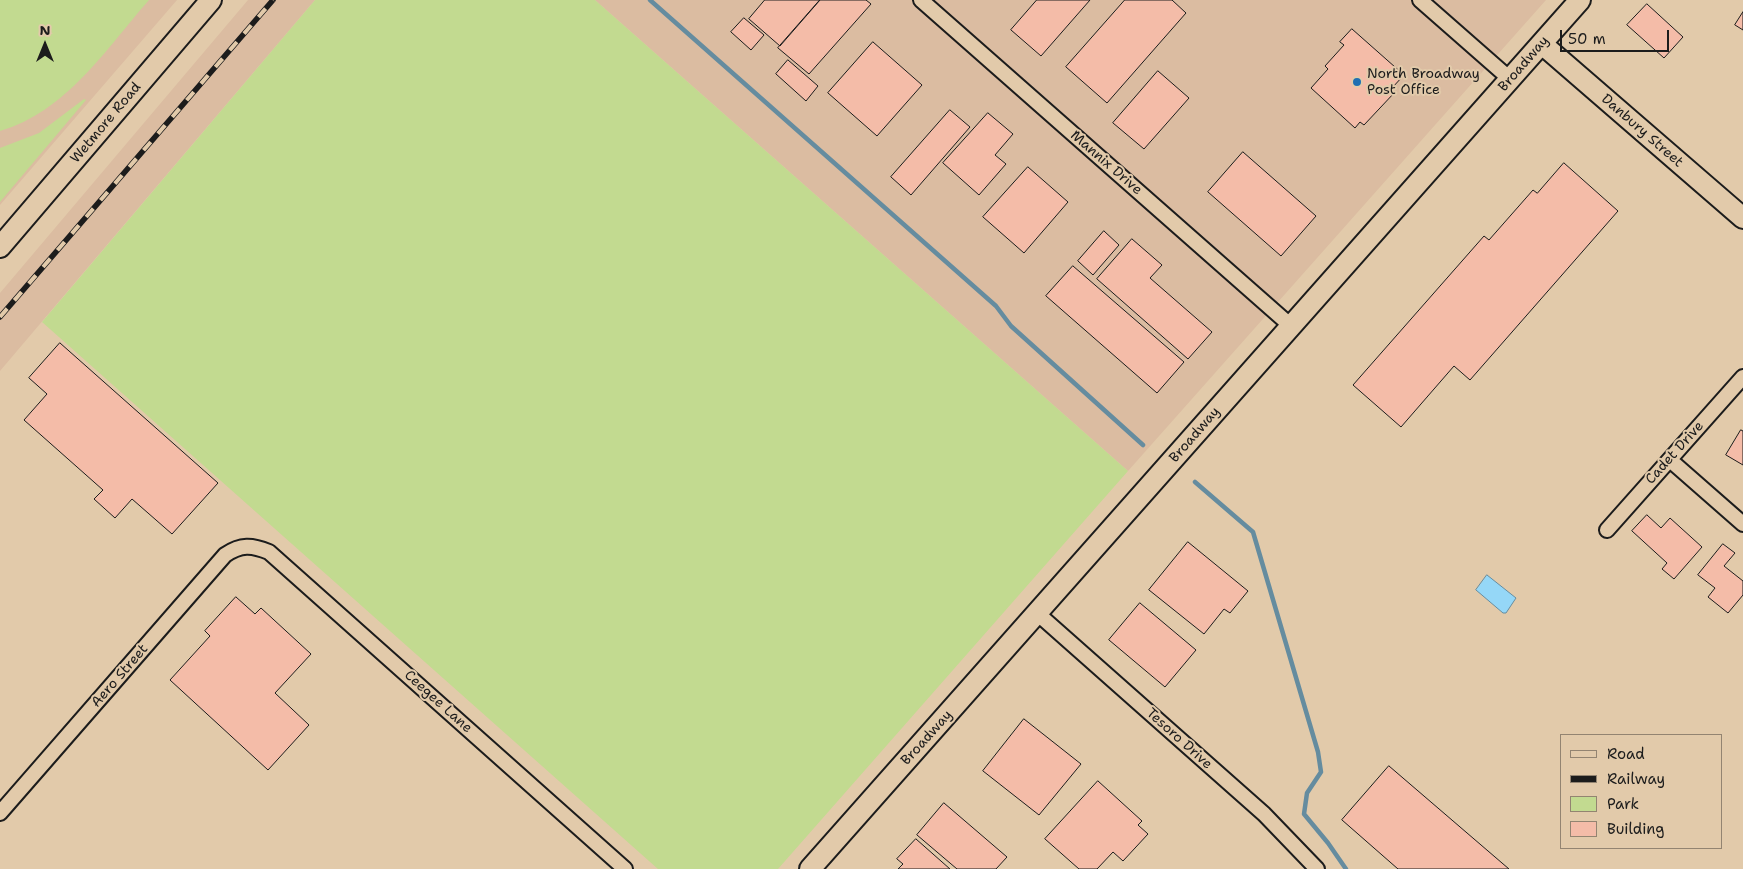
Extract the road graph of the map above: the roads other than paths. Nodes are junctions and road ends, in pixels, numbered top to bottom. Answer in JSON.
{"nodes":[{"id":1,"x":211,"y":0,"type":"edge"},
{"id":2,"x":921,"y":0,"type":"edge"},
{"id":3,"x":1420,"y":0,"type":"edge"},
{"id":4,"x":1580,"y":0,"type":"edge"},
{"id":5,"x":1542,"y":44,"type":"junction"},
{"id":6,"x":1510,"y":79,"type":"junction"},
{"id":7,"x":1743,"y":218,"type":"edge"},
{"id":8,"x":0,"y":247,"type":"edge"},
{"id":9,"x":1291,"y":326,"type":"junction"},
{"id":10,"x":1743,"y":377,"type":"edge"},
{"id":11,"x":1670,"y":460,"type":"junction"},
{"id":12,"x":1743,"y":524,"type":"edge"},
{"id":13,"x":1607,"y":530,"type":"dead end"},
{"id":14,"x":246,"y":546,"type":"joint"},
{"id":15,"x":1037,"y":614,"type":"junction"},
{"id":16,"x":0,"y":813,"type":"edge"},
{"id":17,"x":625,"y":869,"type":"edge"},
{"id":18,"x":810,"y":869,"type":"edge"},
{"id":19,"x":1317,"y":869,"type":"edge"}],
"edges":[{"from":1,"to":8,"type":"main road","name":"Wetmore Road"},
{"from":2,"to":9,"type":"street","name":"Mannix Drive"},
{"from":3,"to":6,"type":"street"},
{"from":4,"to":5,"type":"main road","name":"Broadway"},
{"from":5,"to":6,"type":"main road","name":"Broadway"},
{"from":5,"to":7,"type":"main road","name":"Danbury Street"},
{"from":6,"to":9,"type":"main road","name":"Broadway"},
{"from":9,"to":15,"type":"main road","name":"Broadway"},
{"from":10,"to":11,"type":"street","name":"Cadet Drive"},
{"from":11,"to":12,"type":"street"},
{"from":11,"to":13,"type":"street","name":"Cadet Drive"},
{"from":14,"to":16,"type":"street","name":"Aero Street"},
{"from":14,"to":17,"type":"street","name":"Ceegee Lane"},
{"from":15,"to":18,"type":"main road","name":"Broadway"},
{"from":15,"to":19,"type":"street","name":"Tesoro Drive"}]}
